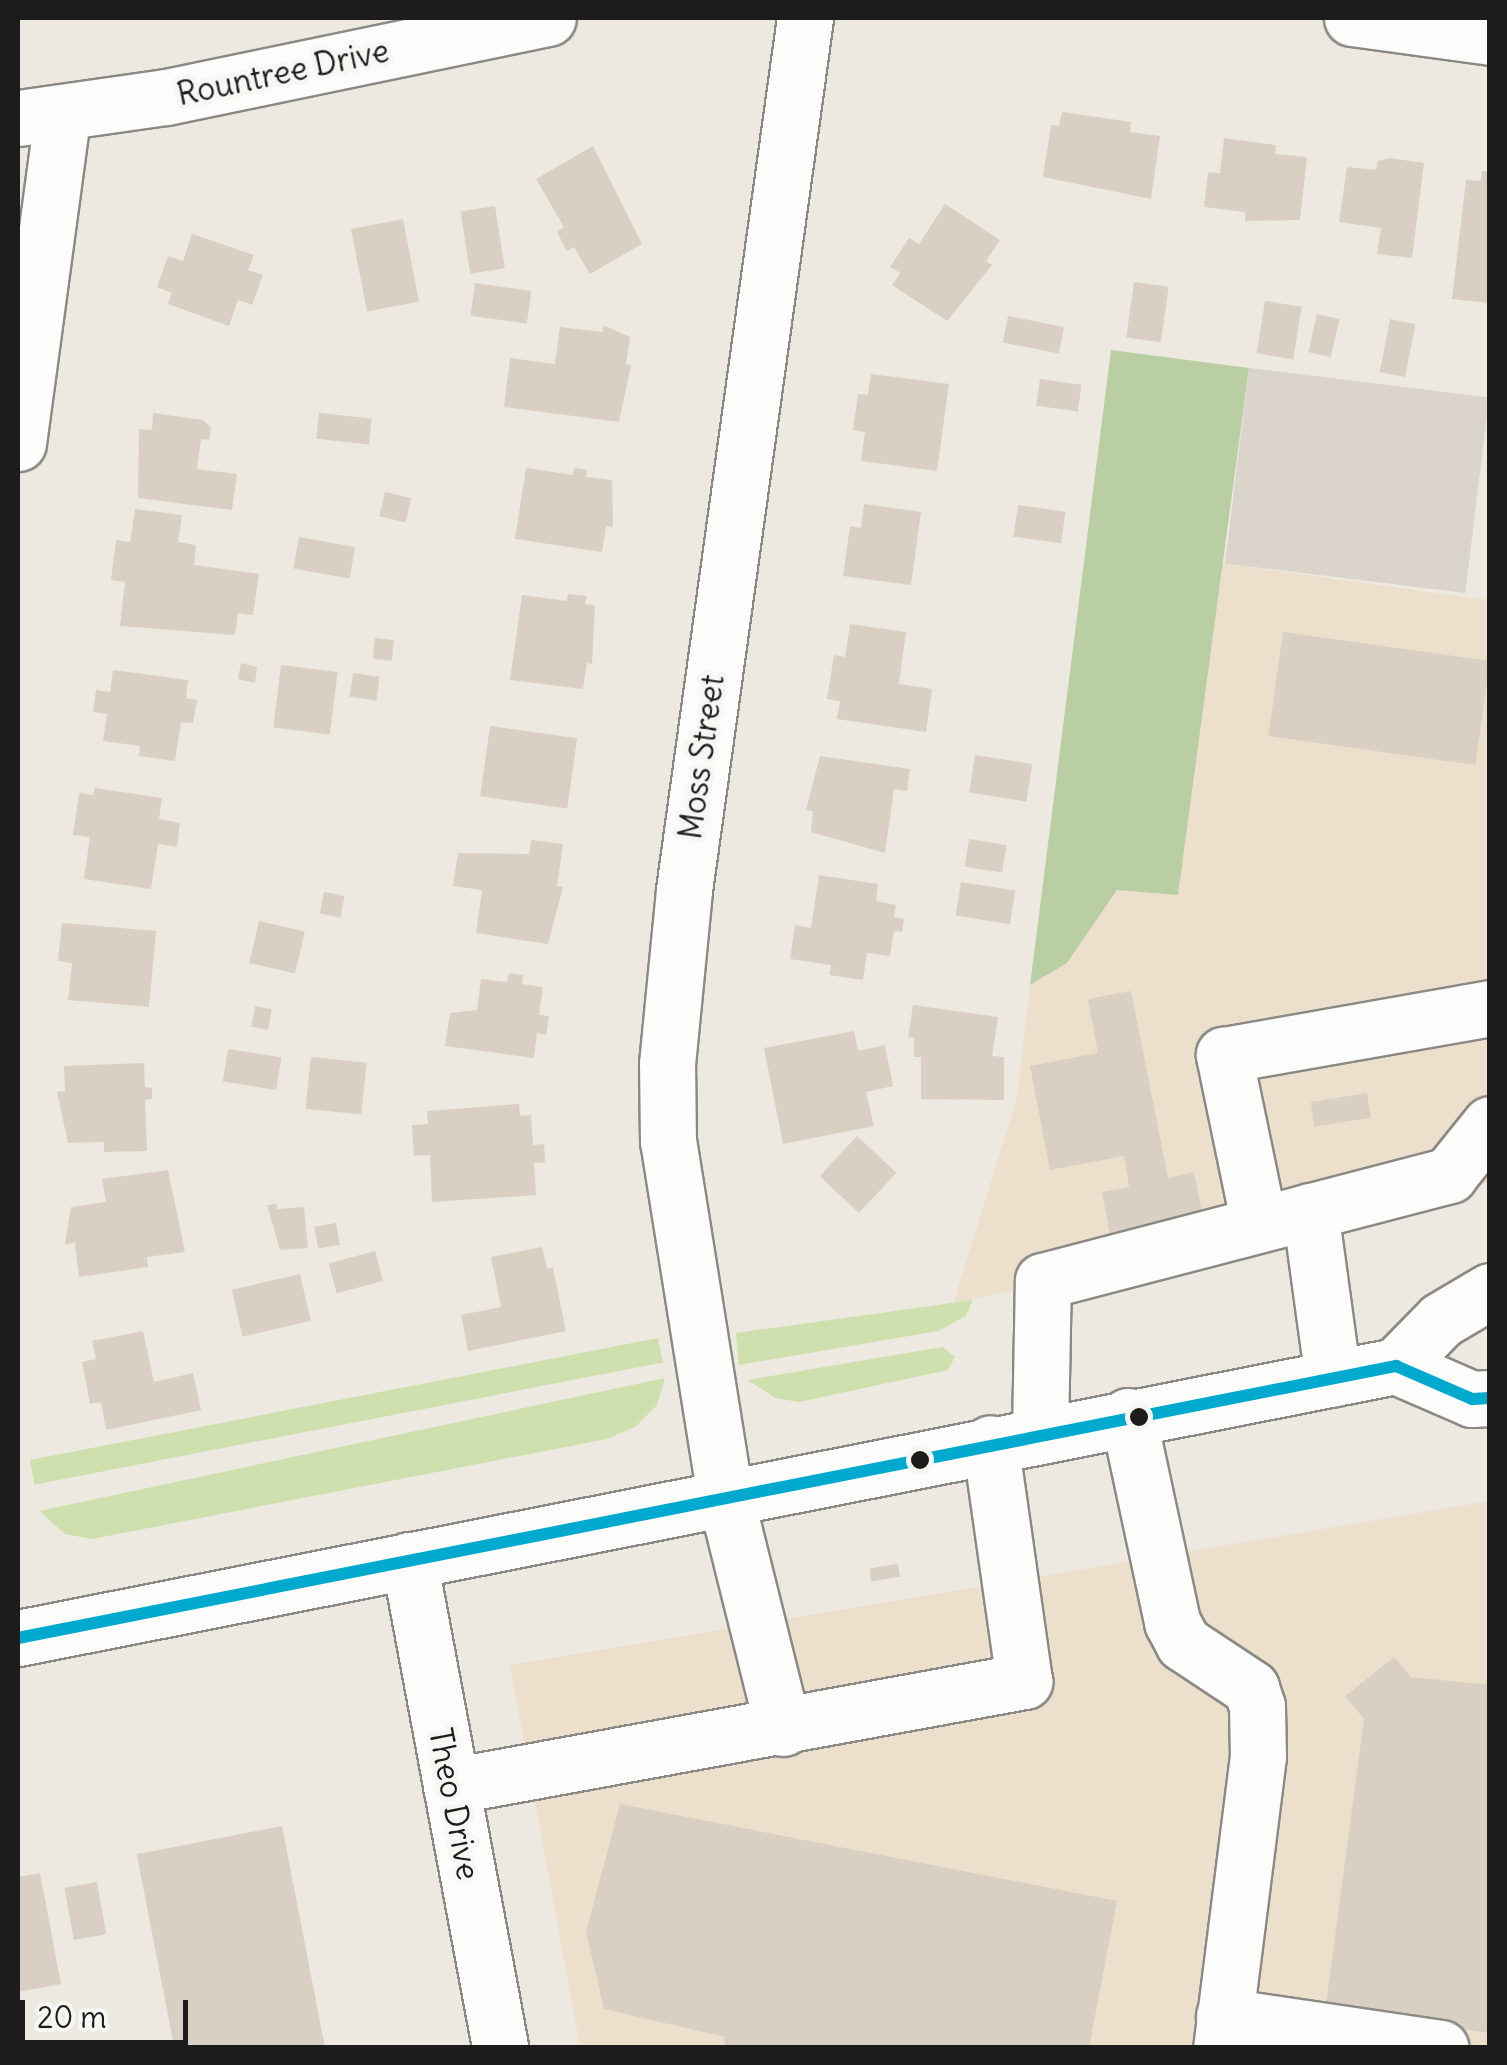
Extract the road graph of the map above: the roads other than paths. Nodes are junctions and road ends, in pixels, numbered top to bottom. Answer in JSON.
{"nodes":[{"id":1,"x":548,"y":18,"type":"edge"},
{"id":2,"x":805,"y":18,"type":"edge"},
{"id":3,"x":1352,"y":18,"type":"edge"},
{"id":4,"x":1490,"y":37,"type":"edge"},
{"id":5,"x":40,"y":117,"type":"edge"},
{"id":6,"x":18,"y":443,"type":"edge"},
{"id":7,"x":1490,"y":1008,"type":"edge"},
{"id":8,"x":1490,"y":1124,"type":"edge"},
{"id":9,"x":1284,"y":1218,"type":"junction"},
{"id":10,"x":1490,"y":1291,"type":"edge"},
{"id":11,"x":1396,"y":1366,"type":"junction"},
{"id":12,"x":1332,"y":1378,"type":"junction"},
{"id":13,"x":1485,"y":1396,"type":"edge"},
{"id":14,"x":1128,"y":1416,"type":"junction"},
{"id":15,"x":1015,"y":1438,"type":"junction"},
{"id":16,"x":725,"y":1496,"type":"junction"},
{"id":17,"x":409,"y":1560,"type":"junction"},
{"id":18,"x":20,"y":1626,"type":"edge"},
{"id":19,"x":783,"y":1728,"type":"junction"},
{"id":20,"x":451,"y":1786,"type":"junction"},
{"id":21,"x":1223,"y":2032,"type":"edge"},
{"id":22,"x":500,"y":2048,"type":"edge"},
{"id":23,"x":1442,"y":2048,"type":"edge"}],
"edges":[{"from":1,"to":5,"type":"street","name":"Rountree Drive"},
{"from":2,"to":16,"type":"street","name":"Moss Street"},
{"from":3,"to":4,"type":"street"},
{"from":5,"to":6,"type":"street"},
{"from":7,"to":9,"type":"street"},
{"from":8,"to":9,"type":"street"},
{"from":9,"to":12,"type":"street"},
{"from":9,"to":15,"type":"street"},
{"from":10,"to":11,"type":"street"},
{"from":11,"to":12,"type":"street"},
{"from":11,"to":13,"type":"street"},
{"from":12,"to":14,"type":"street"},
{"from":14,"to":15,"type":"street"},
{"from":14,"to":21,"type":"street"},
{"from":15,"to":16,"type":"street"},
{"from":15,"to":19,"type":"street"},
{"from":16,"to":17,"type":"street"},
{"from":16,"to":19,"type":"street","name":"Moss Street"},
{"from":17,"to":18,"type":"street"},
{"from":17,"to":20,"type":"street","name":"Theo Drive"},
{"from":19,"to":20,"type":"street"},
{"from":20,"to":22,"type":"street","name":"Theo Drive"},
{"from":21,"to":23,"type":"street"}]}
